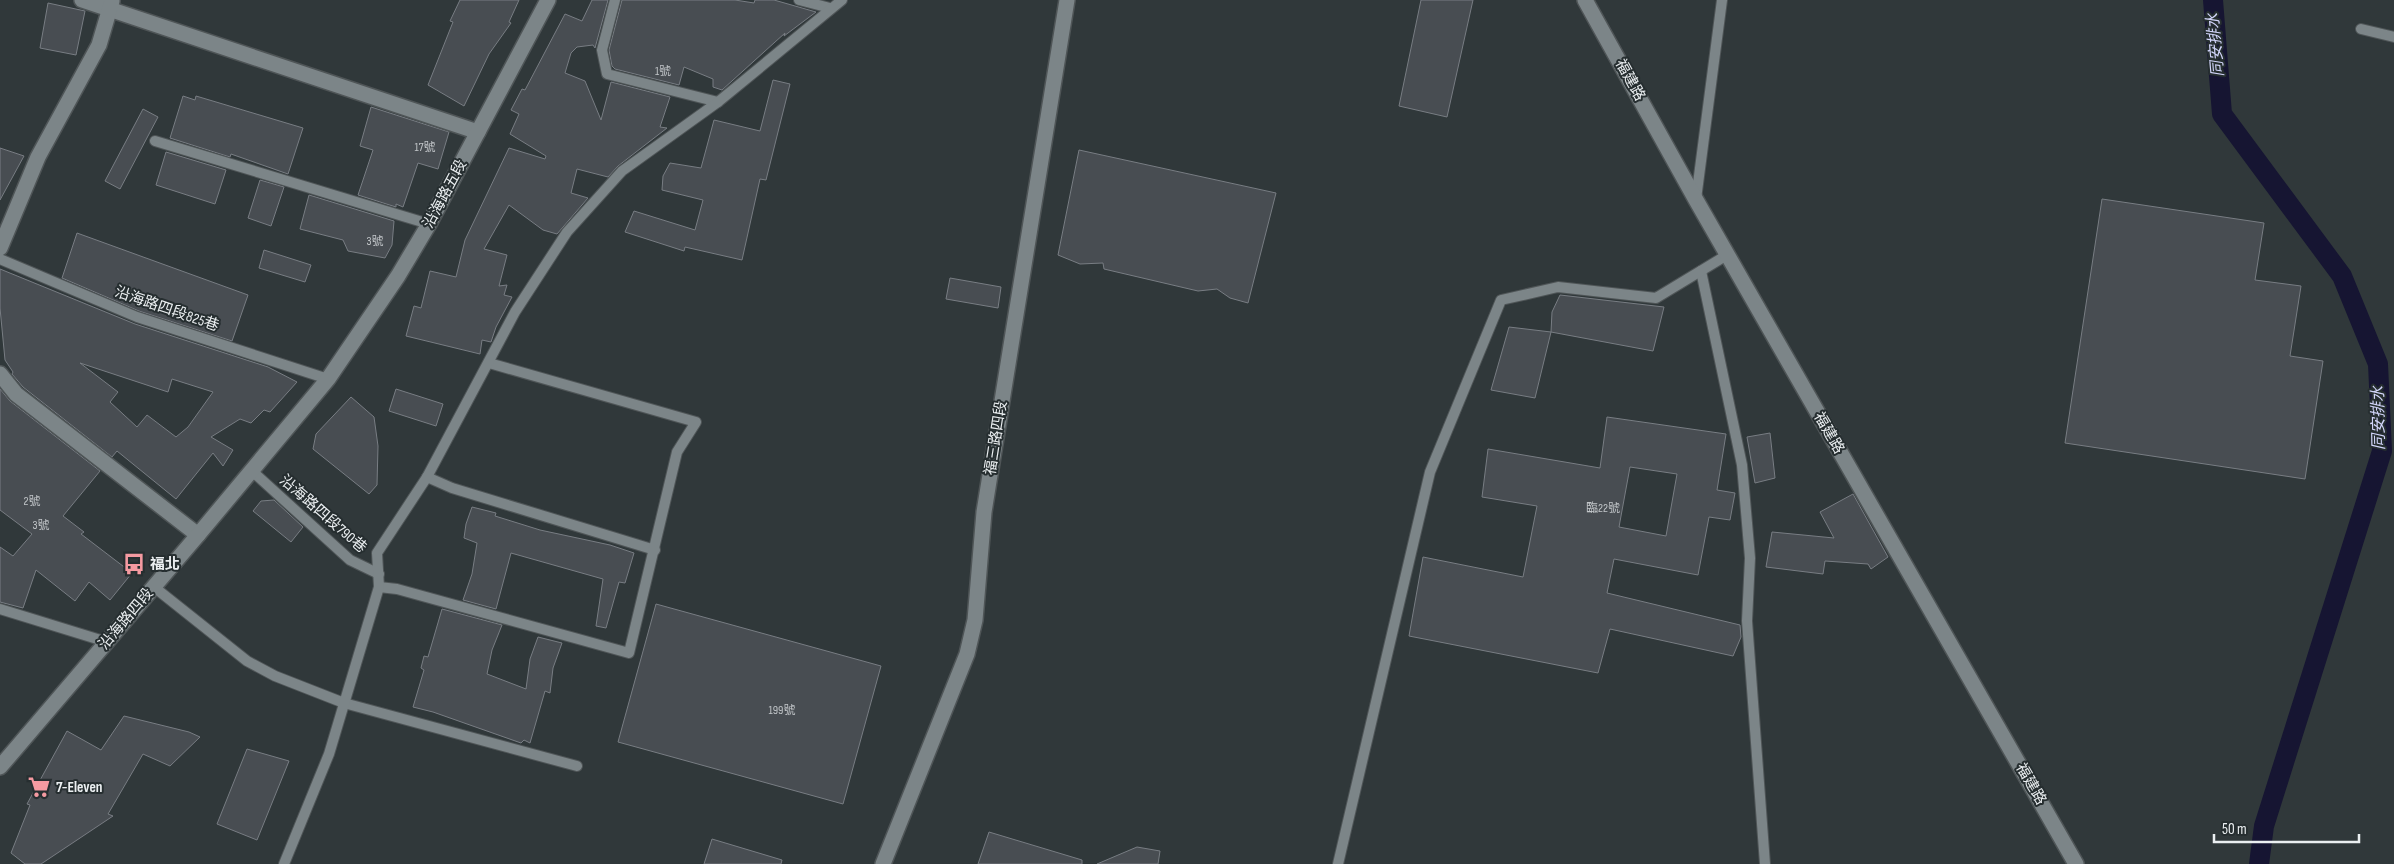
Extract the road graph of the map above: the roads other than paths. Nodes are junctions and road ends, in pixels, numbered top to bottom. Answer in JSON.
{"nodes":[{"id":1,"x":82,"y":0,"type":"edge"},
{"id":2,"x":548,"y":0,"type":"edge"},
{"id":3,"x":615,"y":0,"type":"edge"},
{"id":4,"x":799,"y":0,"type":"edge"},
{"id":5,"x":842,"y":0,"type":"edge"},
{"id":6,"x":1067,"y":0,"type":"edge"},
{"id":7,"x":1585,"y":0,"type":"edge"},
{"id":8,"x":1722,"y":0,"type":"edge"},
{"id":9,"x":111,"y":5,"type":"edge"},
{"id":10,"x":830,"y":8,"type":"junction"},
{"id":11,"x":2361,"y":29,"type":"dead end"},
{"id":12,"x":2394,"y":37,"type":"edge"},
{"id":13,"x":718,"y":102,"type":"junction"},
{"id":14,"x":478,"y":132,"type":"junction"},
{"id":15,"x":155,"y":141,"type":"dead end"},
{"id":16,"x":1696,"y":200,"type":"junction"},
{"id":17,"x":429,"y":224,"type":"junction"},
{"id":18,"x":0,"y":248,"type":"edge"},
{"id":19,"x":1728,"y":255,"type":"junction"},
{"id":20,"x":0,"y":259,"type":"edge"},
{"id":21,"x":1701,"y":272,"type":"junction"},
{"id":22,"x":489,"y":363,"type":"junction"},
{"id":23,"x":0,"y":374,"type":"edge"},
{"id":24,"x":328,"y":379,"type":"junction"},
{"id":25,"x":252,"y":471,"type":"junction"},
{"id":26,"x":428,"y":477,"type":"junction"},
{"id":27,"x":198,"y":535,"type":"junction"},
{"id":28,"x":655,"y":550,"type":"junction"},
{"id":29,"x":378,"y":574,"type":"junction"},
{"id":30,"x":154,"y":587,"type":"junction"},
{"id":31,"x":379,"y":587,"type":"junction"},
{"id":32,"x":0,"y":609,"type":"edge"},
{"id":33,"x":107,"y":642,"type":"junction"},
{"id":34,"x":344,"y":703,"type":"junction"},
{"id":35,"x":577,"y":766,"type":"dead end"},
{"id":36,"x":0,"y":767,"type":"edge"},
{"id":37,"x":284,"y":864,"type":"edge"},
{"id":38,"x":883,"y":864,"type":"edge"},
{"id":39,"x":1338,"y":864,"type":"edge"},
{"id":40,"x":1765,"y":864,"type":"edge"},
{"id":41,"x":2076,"y":864,"type":"edge"}],
"edges":[{"from":1,"to":9,"type":"street"},
{"from":2,"to":14,"type":"street","name":"沿海路五段"},
{"from":3,"to":13,"type":"lane"},
{"from":4,"to":10,"type":"lane"},
{"from":5,"to":10,"type":"lane"},
{"from":6,"to":38,"type":"street","name":"福三路四段"},
{"from":7,"to":16,"type":"street","name":"福建路"},
{"from":8,"to":16,"type":"lane"},
{"from":9,"to":14,"type":"street"},
{"from":9,"to":18,"type":"street"},
{"from":10,"to":13,"type":"lane"},
{"from":11,"to":12,"type":"lane"},
{"from":13,"to":22,"type":"lane"},
{"from":14,"to":17,"type":"street","name":"沿海路五段"},
{"from":15,"to":17,"type":"lane"},
{"from":16,"to":19,"type":"street","name":"福建路"},
{"from":17,"to":24,"type":"street","name":"沿海路五段"},
{"from":19,"to":21,"type":"lane"},
{"from":19,"to":41,"type":"street","name":"福建路"},
{"from":20,"to":24,"type":"lane","name":"沿海路四段825巷"},
{"from":21,"to":39,"type":"lane"},
{"from":21,"to":40,"type":"lane"},
{"from":22,"to":26,"type":"lane"},
{"from":22,"to":28,"type":"lane"},
{"from":23,"to":27,"type":"street"},
{"from":24,"to":25,"type":"street","name":"沿海路四段"},
{"from":25,"to":27,"type":"street","name":"沿海路四段"},
{"from":25,"to":29,"type":"lane","name":"沿海路四段790巷"},
{"from":26,"to":28,"type":"lane"},
{"from":26,"to":29,"type":"lane"},
{"from":27,"to":30,"type":"street","name":"沿海路四段"},
{"from":28,"to":31,"type":"lane"},
{"from":29,"to":31,"type":"lane"},
{"from":30,"to":33,"type":"street","name":"沿海路四段"},
{"from":30,"to":34,"type":"lane"},
{"from":31,"to":34,"type":"lane"},
{"from":32,"to":33,"type":"lane"},
{"from":33,"to":36,"type":"street","name":"沿海路四段"},
{"from":34,"to":35,"type":"lane"},
{"from":34,"to":37,"type":"lane"}]}
